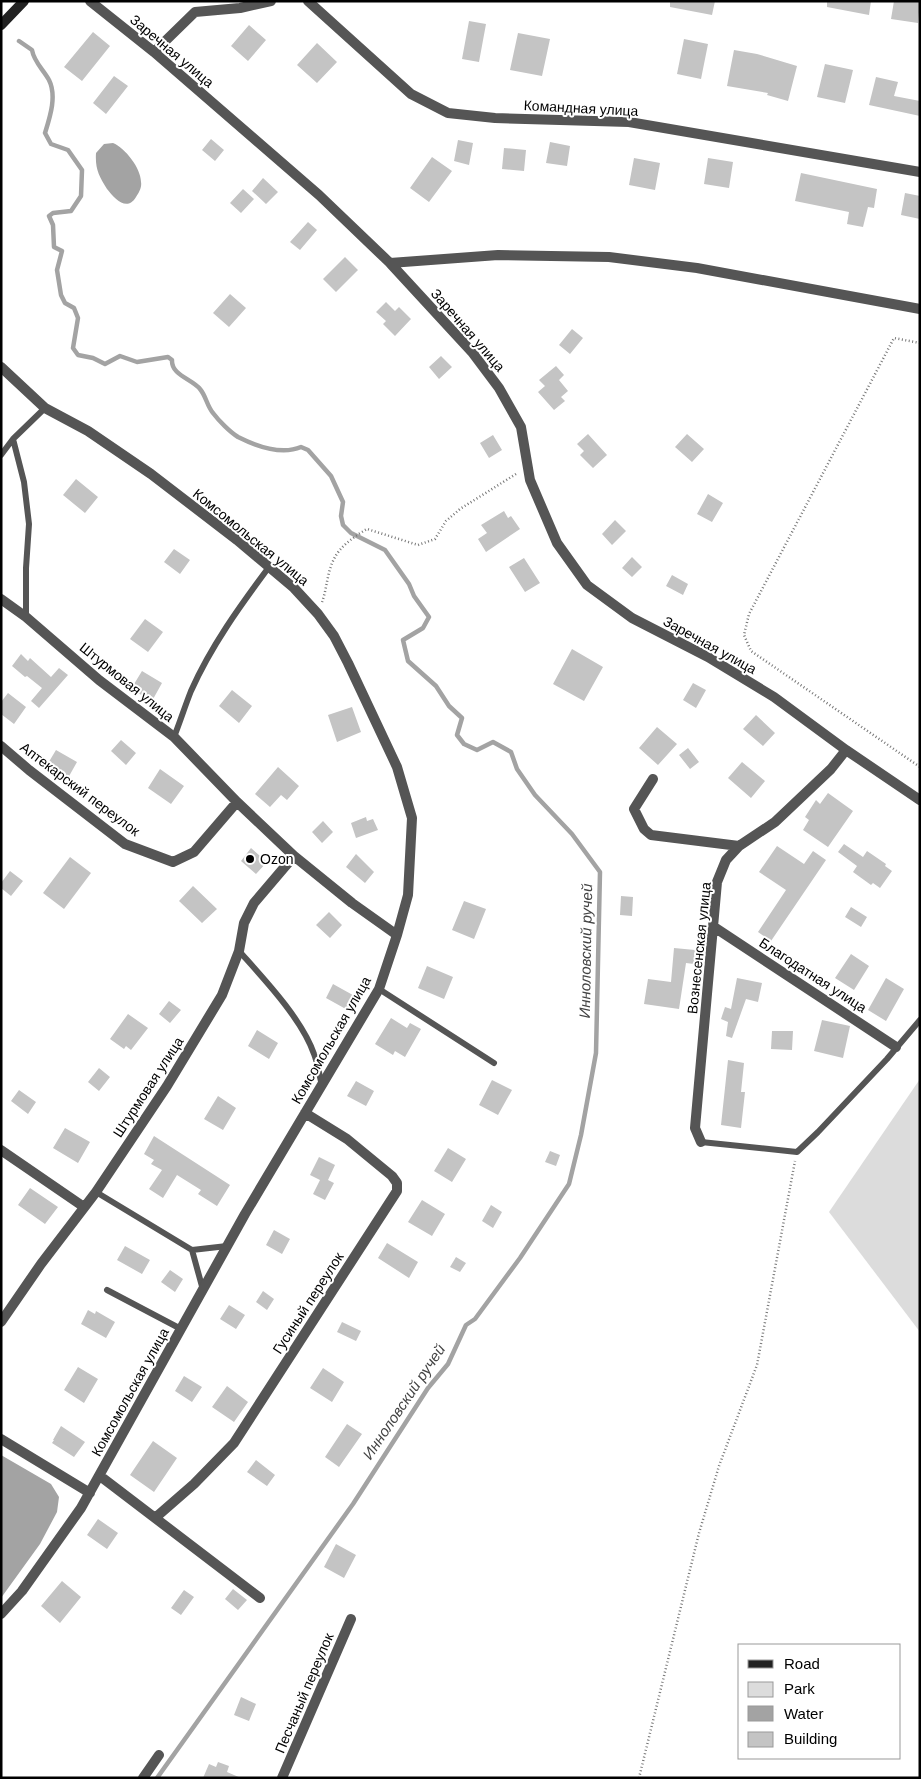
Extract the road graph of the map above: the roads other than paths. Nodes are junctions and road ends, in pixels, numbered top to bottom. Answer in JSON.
{"nodes":[{"id":1,"x":24,"y":1,"type":"edge"},
{"id":2,"x":90,"y":1,"type":"edge"},
{"id":3,"x":271,"y":1,"type":"edge"},
{"id":4,"x":308,"y":1,"type":"edge"},
{"id":5,"x":1,"y":25,"type":"edge"},
{"id":6,"x":154,"y":52,"type":"junction"},
{"id":7,"x":920,"y":172,"type":"edge"},
{"id":8,"x":390,"y":263,"type":"junction"},
{"id":9,"x":920,"y":309,"type":"edge"},
{"id":10,"x":1,"y":367,"type":"edge"},
{"id":11,"x":44,"y":408,"type":"junction"},
{"id":12,"x":13,"y":440,"type":"junction"},
{"id":13,"x":1,"y":455,"type":"edge"},
{"id":14,"x":269,"y":567,"type":"junction"},
{"id":15,"x":1,"y":599,"type":"edge"},
{"id":16,"x":26,"y":618,"type":"junction"},
{"id":17,"x":174,"y":737,"type":"junction"},
{"id":18,"x":1,"y":746,"type":"edge"},
{"id":19,"x":846,"y":750,"type":"junction"},
{"id":20,"x":653,"y":779,"type":"dead end"},
{"id":21,"x":920,"y":800,"type":"edge"},
{"id":22,"x":237,"y":802,"type":"junction"},
{"id":23,"x":739,"y":846,"type":"junction"},
{"id":24,"x":294,"y":856,"type":"junction"},
{"id":25,"x":714,"y":927,"type":"junction"},
{"id":26,"x":397,"y":935,"type":"junction"},
{"id":27,"x":239,"y":951,"type":"junction"},
{"id":28,"x":379,"y":989,"type":"junction"},
{"id":29,"x":920,"y":1020,"type":"edge"},
{"id":30,"x":896,"y":1047,"type":"junction"},
{"id":31,"x":494,"y":1063,"type":"dead end"},
{"id":32,"x":322,"y":1085,"type":"junction"},
{"id":33,"x":305,"y":1114,"type":"junction"},
{"id":34,"x":701,"y":1142,"type":"joint"},
{"id":35,"x":1,"y":1150,"type":"edge"},
{"id":36,"x":96,"y":1192,"type":"junction"},
{"id":37,"x":84,"y":1207,"type":"junction"},
{"id":38,"x":227,"y":1246,"type":"junction"},
{"id":39,"x":192,"y":1250,"type":"junction"},
{"id":40,"x":107,"y":1290,"type":"dead end"},
{"id":41,"x":203,"y":1290,"type":"junction"},
{"id":42,"x":1,"y":1322,"type":"edge"},
{"id":43,"x":181,"y":1329,"type":"junction"},
{"id":44,"x":1,"y":1438,"type":"edge"},
{"id":45,"x":100,"y":1476,"type":"junction"},
{"id":46,"x":90,"y":1493,"type":"junction"},
{"id":47,"x":155,"y":1518,"type":"junction"},
{"id":48,"x":260,"y":1598,"type":"dead end"},
{"id":49,"x":1,"y":1614,"type":"edge"},
{"id":50,"x":351,"y":1619,"type":"dead end"},
{"id":51,"x":159,"y":1755,"type":"dead end"},
{"id":52,"x":143,"y":1778,"type":"edge"},
{"id":53,"x":282,"y":1778,"type":"edge"}],
"edges":[{"from":1,"to":5,"type":"main road"},
{"from":2,"to":6,"type":"street","name":"Заречная улица"},
{"from":3,"to":6,"type":"street"},
{"from":4,"to":7,"type":"street","name":"Командная улица"},
{"from":6,"to":8,"type":"street","name":"Заречная улица"},
{"from":8,"to":9,"type":"street"},
{"from":8,"to":19,"type":"street","name":"Заречная улица"},
{"from":10,"to":11,"type":"street","name":"Комсомольская улица"},
{"from":11,"to":12,"type":"lane"},
{"from":11,"to":14,"type":"street","name":"Комсомольская улица"},
{"from":12,"to":13,"type":"lane"},
{"from":12,"to":16,"type":"lane"},
{"from":14,"to":17,"type":"lane"},
{"from":14,"to":26,"type":"street","name":"Комсомольская улица"},
{"from":15,"to":16,"type":"street","name":"Штурмовая улица"},
{"from":16,"to":17,"type":"street","name":"Штурмовая улица"},
{"from":17,"to":22,"type":"street","name":"Штурмовая улица"},
{"from":18,"to":22,"type":"street","name":"Аптекарский переулок"},
{"from":19,"to":21,"type":"street","name":"Заречная улица"},
{"from":19,"to":23,"type":"street","name":"Вознесенская улица"},
{"from":20,"to":23,"type":"street"},
{"from":22,"to":24,"type":"street","name":"Штурмовая улица"},
{"from":23,"to":25,"type":"street","name":"Вознесенская улица"},
{"from":24,"to":26,"type":"street","name":"Штурмовая улица"},
{"from":24,"to":27,"type":"street","name":"Штурмовая улица"},
{"from":25,"to":30,"type":"street","name":"Благодатная улица"},
{"from":25,"to":34,"type":"street","name":"Вознесенская улица"},
{"from":26,"to":28,"type":"street","name":"Комсомольская улица"},
{"from":27,"to":32,"type":"lane"},
{"from":27,"to":36,"type":"street","name":"Штурмовая улица"},
{"from":28,"to":31,"type":"lane"},
{"from":28,"to":32,"type":"street","name":"Комсомольская улица"},
{"from":29,"to":30,"type":"lane"},
{"from":30,"to":34,"type":"lane"},
{"from":32,"to":33,"type":"street","name":"Комсомольская улица"},
{"from":33,"to":38,"type":"street","name":"Комсомольская улица"},
{"from":33,"to":47,"type":"street","name":"Гусиный переулок"},
{"from":35,"to":37,"type":"street"},
{"from":36,"to":37,"type":"street","name":"Штурмовая улица"},
{"from":36,"to":39,"type":"lane"},
{"from":37,"to":42,"type":"street","name":"Штурмовая улица"},
{"from":38,"to":39,"type":"lane"},
{"from":38,"to":41,"type":"street","name":"Комсомольская улица"},
{"from":39,"to":41,"type":"lane"},
{"from":40,"to":43,"type":"lane"},
{"from":41,"to":43,"type":"street","name":"Комсомольская улица"},
{"from":43,"to":45,"type":"street","name":"Комсомольская улица"},
{"from":44,"to":46,"type":"street"},
{"from":45,"to":46,"type":"street","name":"Комсомольская улица"},
{"from":45,"to":47,"type":"street"},
{"from":46,"to":49,"type":"street","name":"Комсомольская улица"},
{"from":47,"to":48,"type":"street"},
{"from":50,"to":53,"type":"street","name":"Песчаный переулок"},
{"from":51,"to":52,"type":"street"}]}
